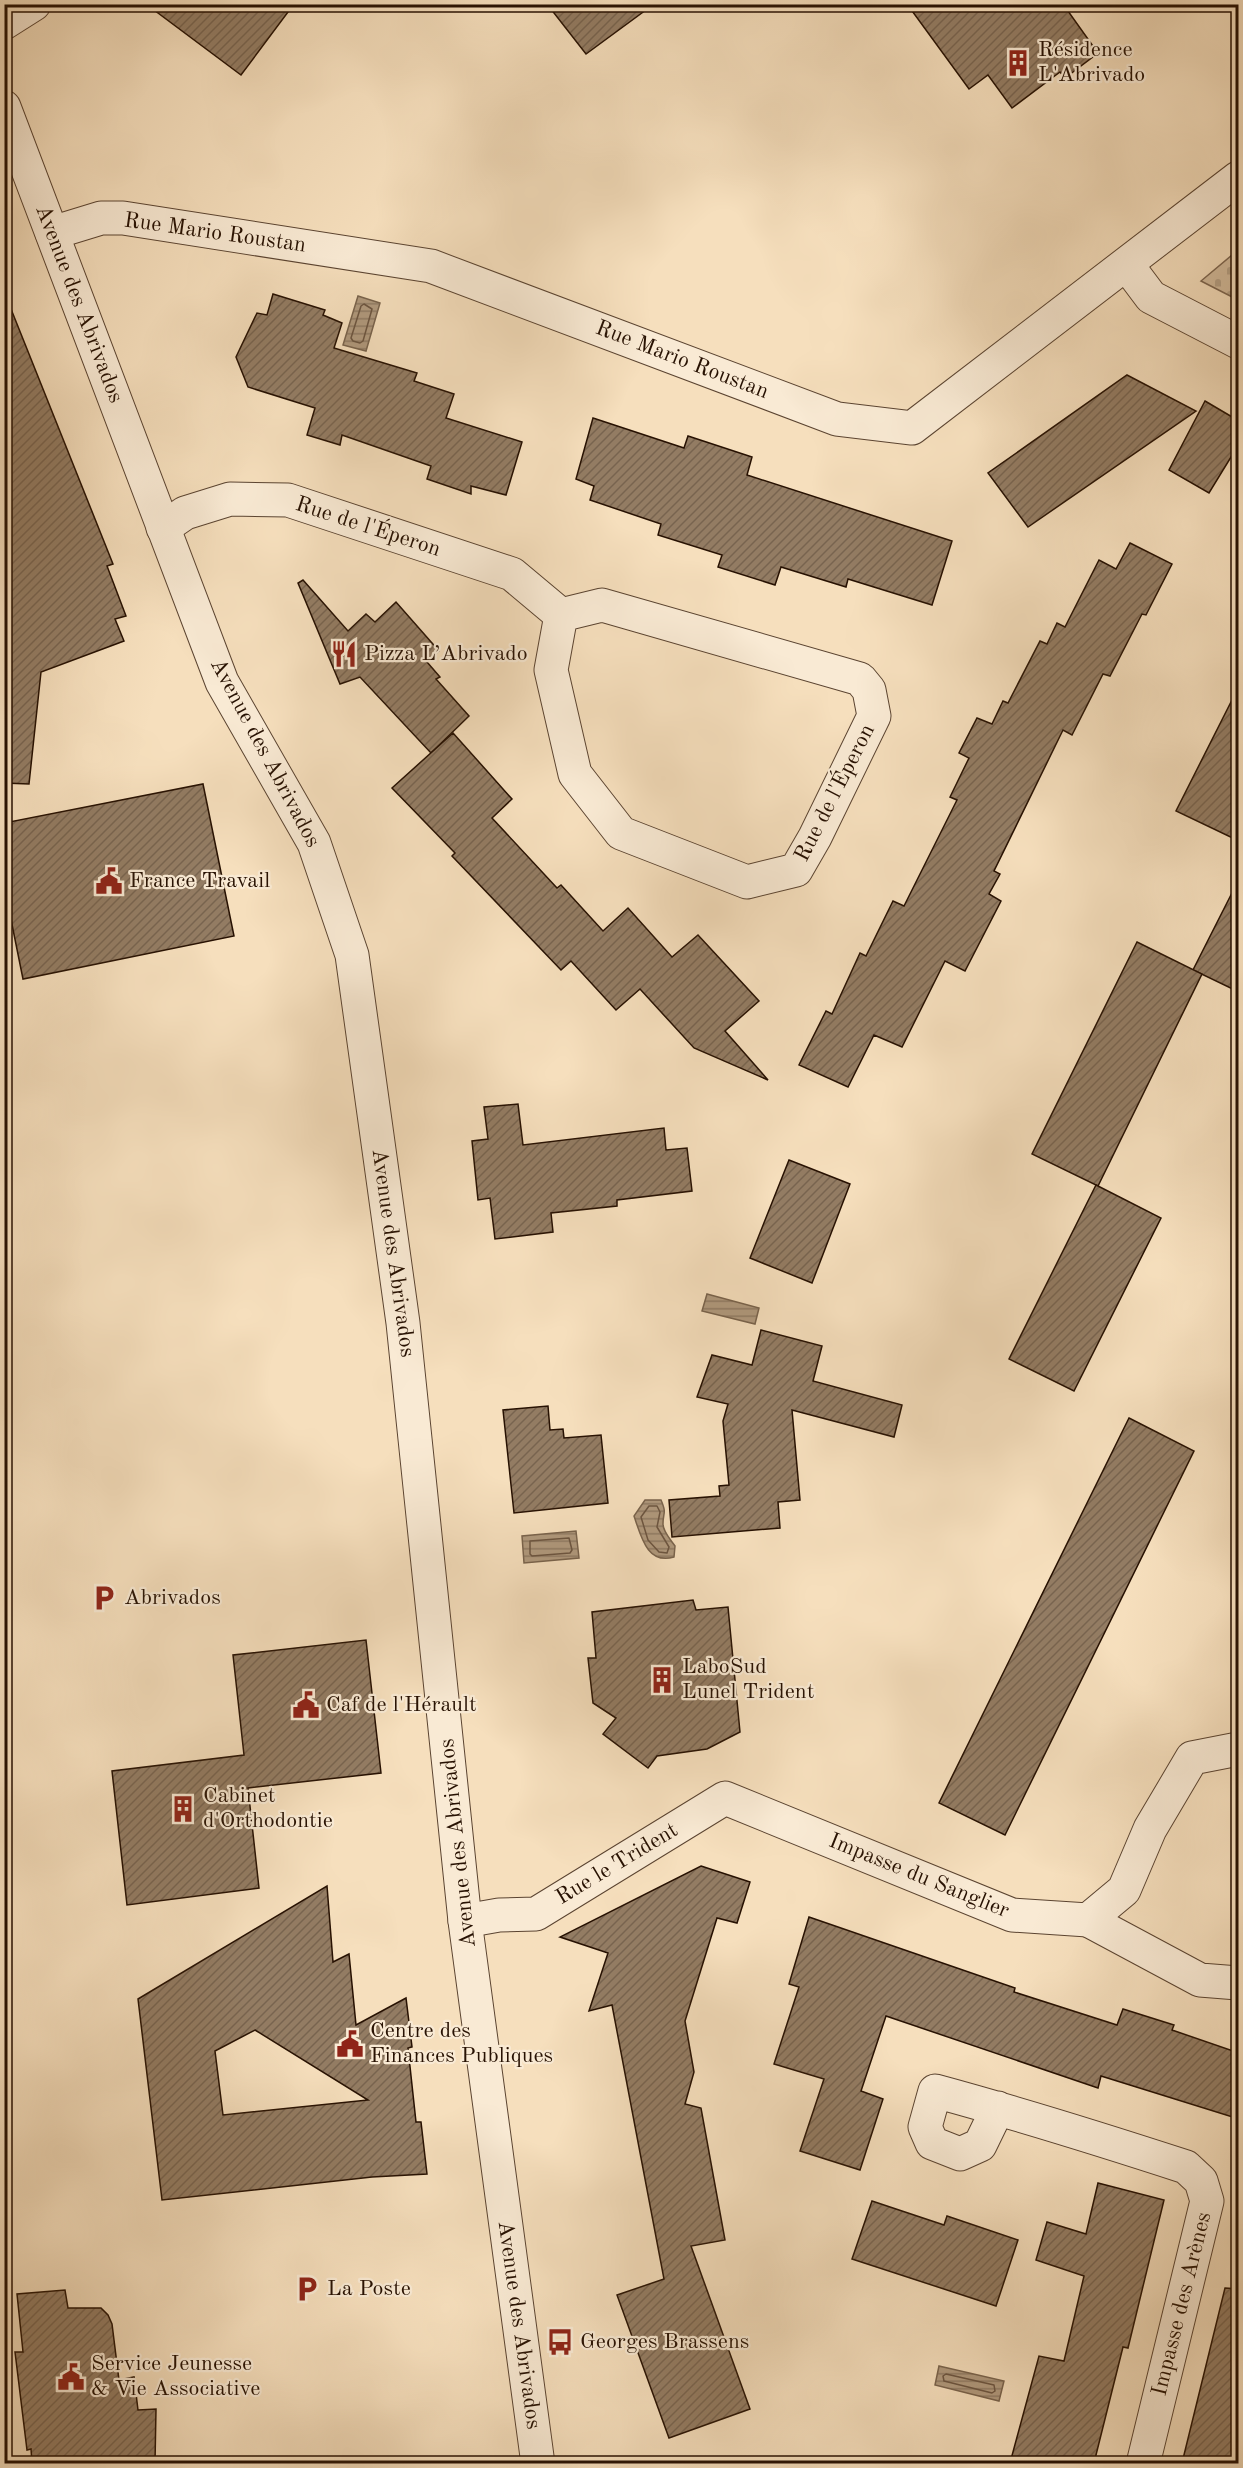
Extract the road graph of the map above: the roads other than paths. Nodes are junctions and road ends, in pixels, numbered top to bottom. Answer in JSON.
{"nodes":[{"id":1,"x":34,"y":4,"type":"edge"},
{"id":2,"x":4,"y":22,"type":"edge"},
{"id":3,"x":4,"y":106,"type":"edge"},
{"id":4,"x":1239,"y":178,"type":"edge"},
{"id":5,"x":52,"y":233,"type":"junction"},
{"id":6,"x":1127,"y":265,"type":"junction"},
{"id":7,"x":1239,"y":342,"type":"edge"},
{"id":8,"x":164,"y":528,"type":"junction"},
{"id":9,"x":561,"y":615,"type":"junction"},
{"id":10,"x":1239,"y":1749,"type":"edge"},
{"id":11,"x":762,"y":1813,"type":"joint"},
{"id":12,"x":1088,"y":1920,"type":"junction"},
{"id":13,"x":465,"y":1922,"type":"junction"},
{"id":14,"x":1239,"y":1983,"type":"edge"},
{"id":15,"x":998,"y":2108,"type":"dead end"},
{"id":16,"x":538,"y":2463,"type":"edge"},
{"id":17,"x":1143,"y":2463,"type":"edge"}],
"edges":[{"from":1,"to":2,"type":"street"},
{"from":3,"to":5,"type":"street","name":"Avenue des Abrivados"},
{"from":4,"to":6,"type":"street","name":"Rue Mario Roustan"},
{"from":5,"to":6,"type":"street","name":"Rue Mario Roustan"},
{"from":5,"to":8,"type":"street","name":"Avenue des Abrivados"},
{"from":6,"to":7,"type":"street"},
{"from":8,"to":9,"type":"street","name":"Rue de l'Éperon"},
{"from":8,"to":13,"type":"street","name":"Avenue des Abrivados"},
{"from":9,"to":9,"type":"street","name":"Rue de l'Éperon"},
{"from":10,"to":12,"type":"street"},
{"from":11,"to":12,"type":"street","name":"Impasse du Sanglier"},
{"from":11,"to":13,"type":"street","name":"Rue le Trident"},
{"from":12,"to":14,"type":"street"},
{"from":13,"to":16,"type":"street","name":"Avenue des Abrivados"},
{"from":15,"to":17,"type":"street","name":"Impasse des Arènes"}]}
